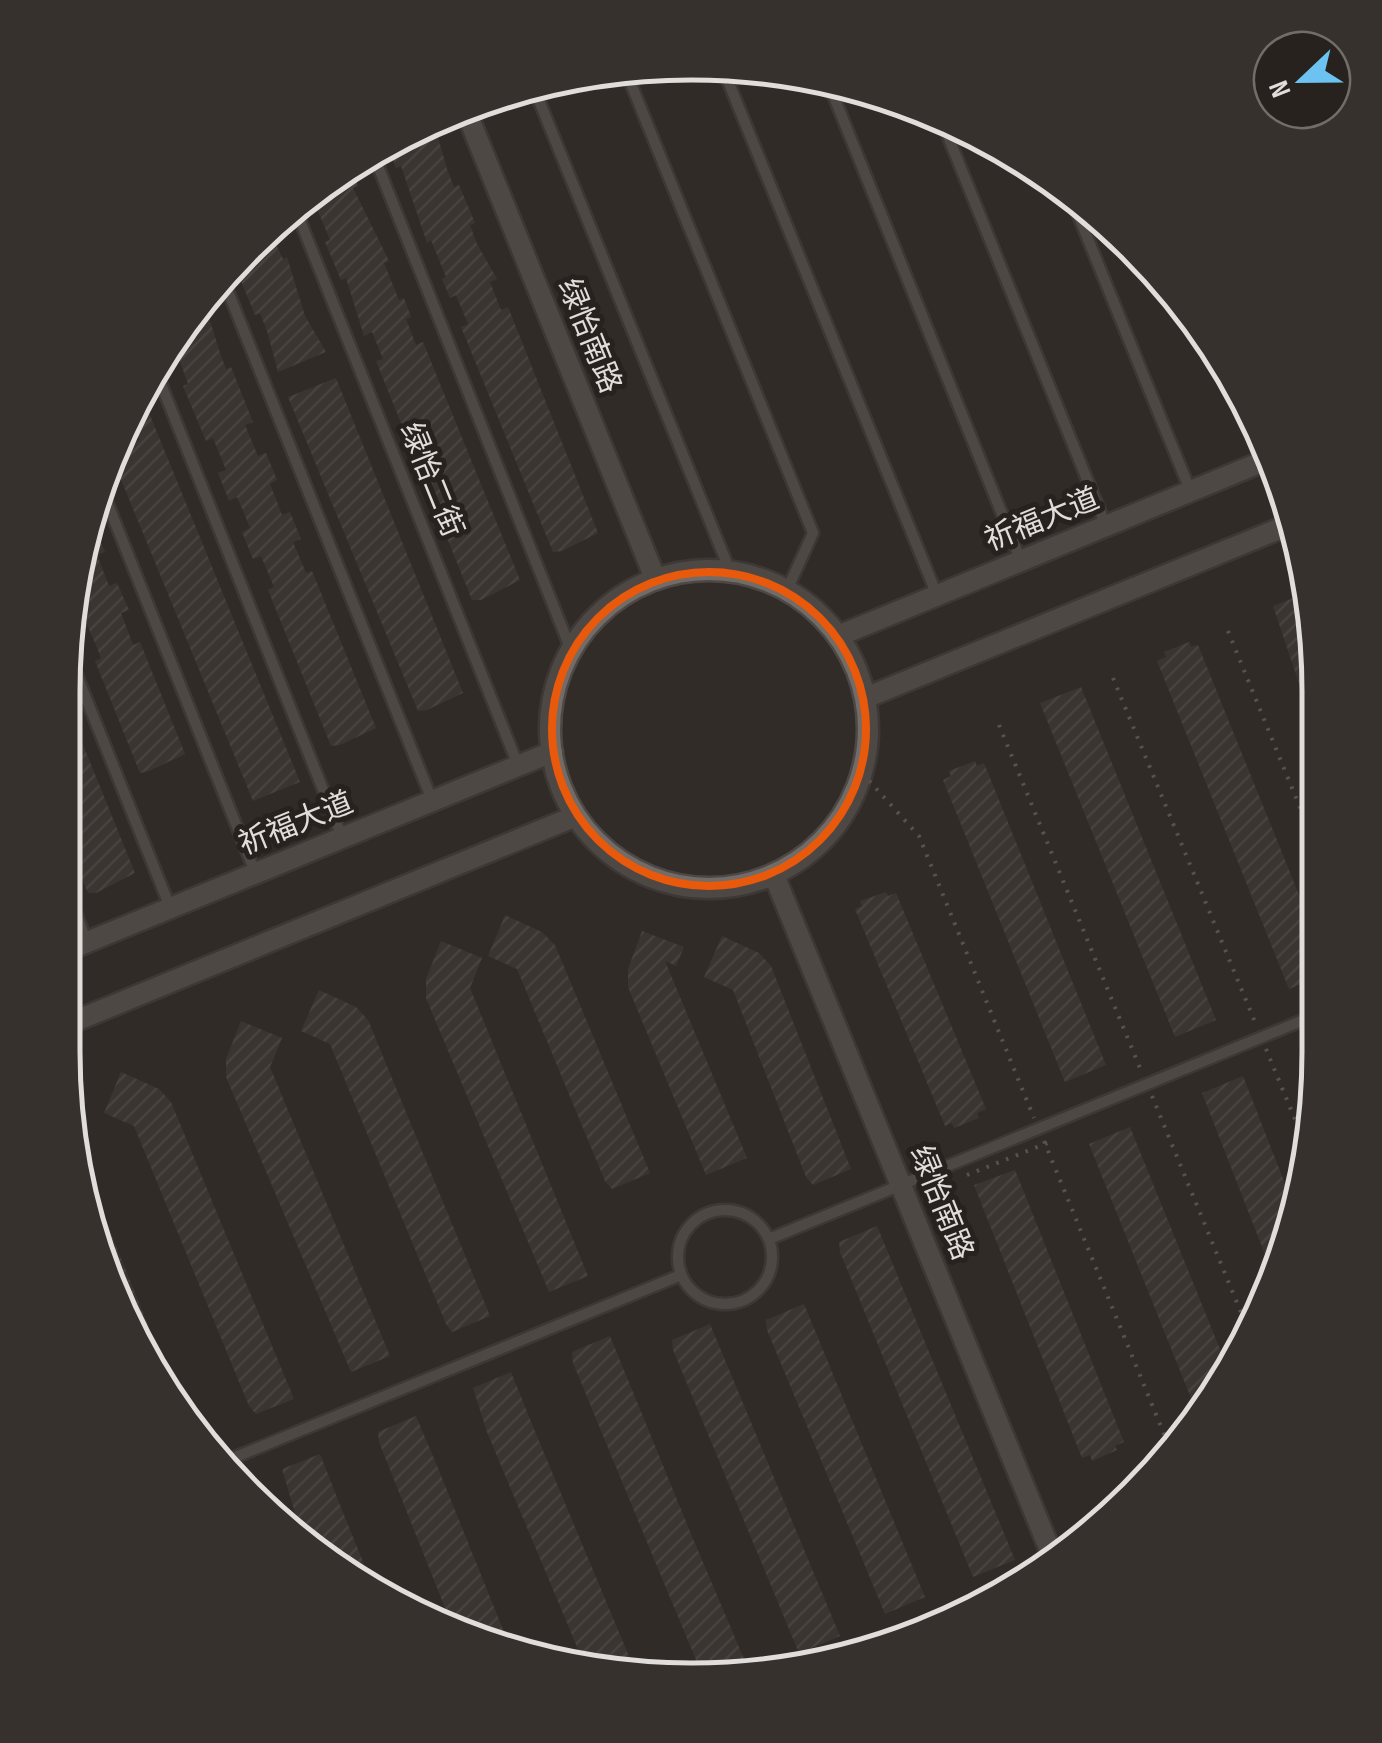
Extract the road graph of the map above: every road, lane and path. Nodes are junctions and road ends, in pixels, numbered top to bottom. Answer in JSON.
{"nodes":[{"id":1,"x":728,"y":81,"type":"edge"},
{"id":2,"x":631,"y":83,"type":"edge"},
{"id":3,"x":834,"y":98,"type":"edge"},
{"id":4,"x":539,"y":100,"type":"edge"},
{"id":5,"x":470,"y":122,"type":"edge"},
{"id":6,"x":948,"y":137,"type":"edge"},
{"id":7,"x":378,"y":167,"type":"edge"},
{"id":8,"x":301,"y":221,"type":"edge"},
{"id":9,"x":1080,"y":221,"type":"edge"},
{"id":10,"x":229,"y":292,"type":"edge"},
{"id":11,"x":162,"y":386,"type":"edge"},
{"id":12,"x":1258,"y":464,"type":"edge"},
{"id":13,"x":1190,"y":491,"type":"junction"},
{"id":14,"x":109,"y":505,"type":"edge"},
{"id":15,"x":1106,"y":526,"type":"junction"},
{"id":16,"x":1280,"y":529,"type":"edge"},
{"id":17,"x":1021,"y":560,"type":"junction"},
{"id":18,"x":730,"y":571,"type":"junction"},
{"id":19,"x":655,"y":578,"type":"junction"},
{"id":20,"x":787,"y":590,"type":"junction"},
{"id":21,"x":936,"y":595,"type":"junction"},
{"id":22,"x":1228,"y":631,"type":"dead end"},
{"id":23,"x":838,"y":636,"type":"junction"},
{"id":24,"x":570,"y":650,"type":"junction"},
{"id":25,"x":1114,"y":678,"type":"dead end"},
{"id":26,"x":80,"y":684,"type":"edge"},
{"id":27,"x":865,"y":698,"type":"junction"},
{"id":28,"x":999,"y":725,"type":"dead end"},
{"id":29,"x":552,"y":752,"type":"junction"},
{"id":30,"x":518,"y":766,"type":"junction"},
{"id":31,"x":862,"y":772,"type":"junction"},
{"id":32,"x":432,"y":801,"type":"junction"},
{"id":33,"x":1302,"y":813,"type":"edge"},
{"id":34,"x":576,"y":816,"type":"junction"},
{"id":35,"x":343,"y":838,"type":"junction"},
{"id":36,"x":256,"y":873,"type":"junction"},
{"id":37,"x":774,"y":874,"type":"junction"},
{"id":38,"x":170,"y":908,"type":"junction"},
{"id":39,"x":80,"y":922,"type":"edge"},
{"id":40,"x":88,"y":942,"type":"junction"},
{"id":41,"x":80,"y":945,"type":"edge"},
{"id":42,"x":80,"y":1019,"type":"edge"},
{"id":43,"x":1302,"y":1021,"type":"edge"},
{"id":44,"x":1261,"y":1038,"type":"junction"},
{"id":45,"x":1147,"y":1084,"type":"junction"},
{"id":46,"x":1298,"y":1127,"type":"edge"},
{"id":47,"x":1038,"y":1128,"type":"junction"},
{"id":48,"x":1048,"y":1143,"type":"junction"},
{"id":49,"x":956,"y":1180,"type":"dead end"},
{"id":50,"x":901,"y":1185,"type":"junction"},
{"id":51,"x":769,"y":1239,"type":"junction"},
{"id":52,"x":682,"y":1275,"type":"junction"},
{"id":53,"x":1242,"y":1315,"type":"edge"},
{"id":54,"x":1165,"y":1437,"type":"edge"},
{"id":55,"x":234,"y":1458,"type":"edge"},
{"id":56,"x":1049,"y":1547,"type":"edge"}],
"edges":[{"from":1,"to":21,"type":"lane"},
{"from":2,"to":20,"type":"lane"},
{"from":3,"to":17,"type":"lane"},
{"from":4,"to":18,"type":"lane"},
{"from":5,"to":19,"type":"street","name":"绿怡南路"},
{"from":6,"to":15,"type":"lane"},
{"from":7,"to":24,"type":"lane"},
{"from":8,"to":30,"type":"lane","name":"绿怡二街"},
{"from":9,"to":13,"type":"lane"},
{"from":10,"to":32,"type":"lane"},
{"from":11,"to":35,"type":"lane"},
{"from":12,"to":13,"type":"street","name":"祈福大道"},
{"from":13,"to":15,"type":"street","name":"祈福大道"},
{"from":14,"to":36,"type":"lane"},
{"from":15,"to":17,"type":"street","name":"祈福大道"},
{"from":16,"to":27,"type":"street"},
{"from":17,"to":21,"type":"street","name":"祈福大道"},
{"from":18,"to":19,"type":"street"},
{"from":18,"to":20,"type":"street"},
{"from":19,"to":24,"type":"street"},
{"from":20,"to":23,"type":"street"},
{"from":21,"to":23,"type":"street","name":"祈福大道"},
{"from":22,"to":33,"type":"path"},
{"from":23,"to":27,"type":"street"},
{"from":24,"to":29,"type":"street"},
{"from":25,"to":44,"type":"path"},
{"from":26,"to":38,"type":"lane"},
{"from":27,"to":31,"type":"street"},
{"from":28,"to":45,"type":"path"},
{"from":29,"to":30,"type":"street","name":"祈福大道"},
{"from":29,"to":34,"type":"street"},
{"from":30,"to":32,"type":"street","name":"祈福大道"},
{"from":31,"to":37,"type":"street"},
{"from":31,"to":47,"type":"path"},
{"from":32,"to":35,"type":"street","name":"祈福大道"},
{"from":34,"to":37,"type":"street"},
{"from":34,"to":42,"type":"street"},
{"from":35,"to":36,"type":"street","name":"祈福大道"},
{"from":36,"to":38,"type":"street","name":"祈福大道"},
{"from":37,"to":50,"type":"street","name":"绿怡南路"},
{"from":38,"to":40,"type":"street","name":"祈福大道"},
{"from":39,"to":40,"type":"lane"},
{"from":40,"to":41,"type":"street","name":"祈福大道"},
{"from":43,"to":44,"type":"lane"},
{"from":44,"to":45,"type":"lane"},
{"from":44,"to":46,"type":"path"},
{"from":45,"to":47,"type":"lane"},
{"from":45,"to":53,"type":"path"},
{"from":47,"to":48,"type":"path"},
{"from":47,"to":50,"type":"lane"},
{"from":48,"to":49,"type":"path"},
{"from":48,"to":54,"type":"path"},
{"from":50,"to":51,"type":"lane"},
{"from":50,"to":56,"type":"street","name":"绿怡南路"},
{"from":51,"to":52,"type":"lane"},
{"from":51,"to":52,"type":"lane"},
{"from":52,"to":55,"type":"lane"}]}
